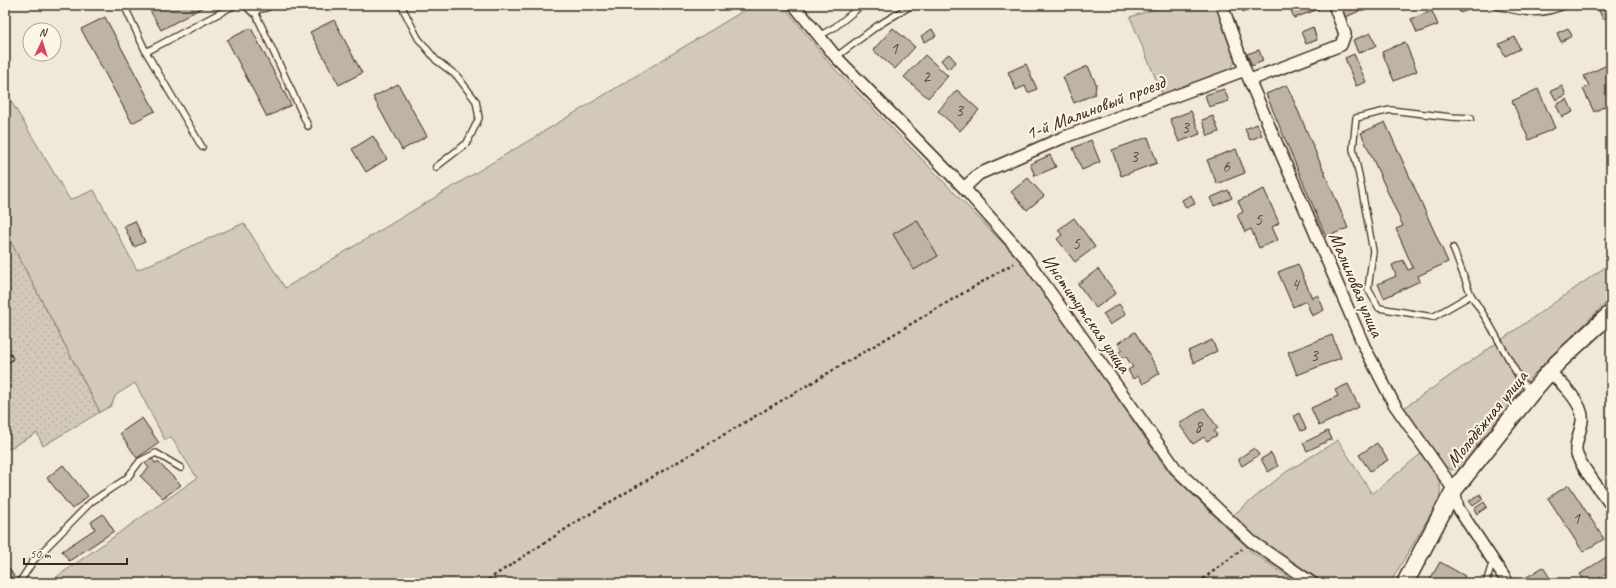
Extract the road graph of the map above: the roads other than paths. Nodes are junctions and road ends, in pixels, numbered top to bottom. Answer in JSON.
{"nodes":[{"id":1,"x":124,"y":5,"type":"edge"},
{"id":2,"x":235,"y":5,"type":"edge"},
{"id":3,"x":272,"y":5,"type":"edge"},
{"id":4,"x":401,"y":5,"type":"edge"},
{"id":5,"x":794,"y":5,"type":"edge"},
{"id":6,"x":862,"y":5,"type":"edge"},
{"id":7,"x":912,"y":5,"type":"edge"},
{"id":8,"x":1222,"y":5,"type":"edge"},
{"id":9,"x":1334,"y":5,"type":"edge"},
{"id":10,"x":1494,"y":5,"type":"edge"},
{"id":11,"x":1566,"y":5,"type":"edge"},
{"id":12,"x":252,"y":8,"type":"edge"},
{"id":13,"x":820,"y":36,"type":"junction"},
{"id":14,"x":146,"y":52,"type":"junction"},
{"id":15,"x":836,"y":57,"type":"junction"},
{"id":16,"x":1248,"y":75,"type":"junction"},
{"id":17,"x":1471,"y":118,"type":"dead end"},
{"id":18,"x":308,"y":126,"type":"dead end"},
{"id":19,"x":202,"y":147,"type":"dead end"},
{"id":20,"x":436,"y":167,"type":"dead end"},
{"id":21,"x":964,"y":188,"type":"junction"},
{"id":22,"x":1453,"y":248,"type":"dead end"},
{"id":23,"x":1471,"y":295,"type":"junction"},
{"id":24,"x":1611,"y":312,"type":"edge"},
{"id":25,"x":1550,"y":372,"type":"junction"},
{"id":26,"x":1532,"y":392,"type":"junction"},
{"id":27,"x":181,"y":468,"type":"dead end"},
{"id":28,"x":1454,"y":490,"type":"junction"},
{"id":29,"x":1611,"y":505,"type":"edge"},
{"id":30,"x":1495,"y":562,"type":"junction"},
{"id":31,"x":19,"y":583,"type":"edge"},
{"id":32,"x":1312,"y":583,"type":"edge"},
{"id":33,"x":1405,"y":583,"type":"edge"},
{"id":34,"x":1486,"y":583,"type":"edge"},
{"id":35,"x":1508,"y":583,"type":"edge"}],
"edges":[{"from":1,"to":14,"type":"lane"},
{"from":2,"to":14,"type":"lane"},
{"from":3,"to":12,"type":"lane"},
{"from":4,"to":20,"type":"lane"},
{"from":5,"to":13,"type":"street","name":"Институтская улица"},
{"from":6,"to":13,"type":"lane"},
{"from":7,"to":15,"type":"lane"},
{"from":8,"to":16,"type":"street","name":"Малиновая улица"},
{"from":9,"to":16,"type":"street"},
{"from":10,"to":11,"type":"lane"},
{"from":12,"to":18,"type":"lane"},
{"from":13,"to":15,"type":"street","name":"Институтская улица"},
{"from":14,"to":19,"type":"lane"},
{"from":15,"to":21,"type":"street","name":"Институтская улица"},
{"from":16,"to":21,"type":"street","name":"1-й Малиновый проезд"},
{"from":16,"to":28,"type":"street","name":"Малиновая улица"},
{"from":17,"to":23,"type":"lane"},
{"from":21,"to":32,"type":"street","name":"Институтская улица"},
{"from":22,"to":23,"type":"lane"},
{"from":23,"to":26,"type":"lane"},
{"from":24,"to":25,"type":"street","name":"Молодёжная улица"},
{"from":25,"to":26,"type":"street","name":"Молодёжная улица"},
{"from":25,"to":29,"type":"street","name":"Молодёжная улица"},
{"from":26,"to":28,"type":"street","name":"Молодёжная улица"},
{"from":27,"to":31,"type":"lane"},
{"from":28,"to":30,"type":"street","name":"Молодёжная улица"},
{"from":28,"to":33,"type":"street","name":"Молодёжная улица"},
{"from":30,"to":34,"type":"lane"},
{"from":30,"to":35,"type":"street","name":"Молодёжная улица"}]}
